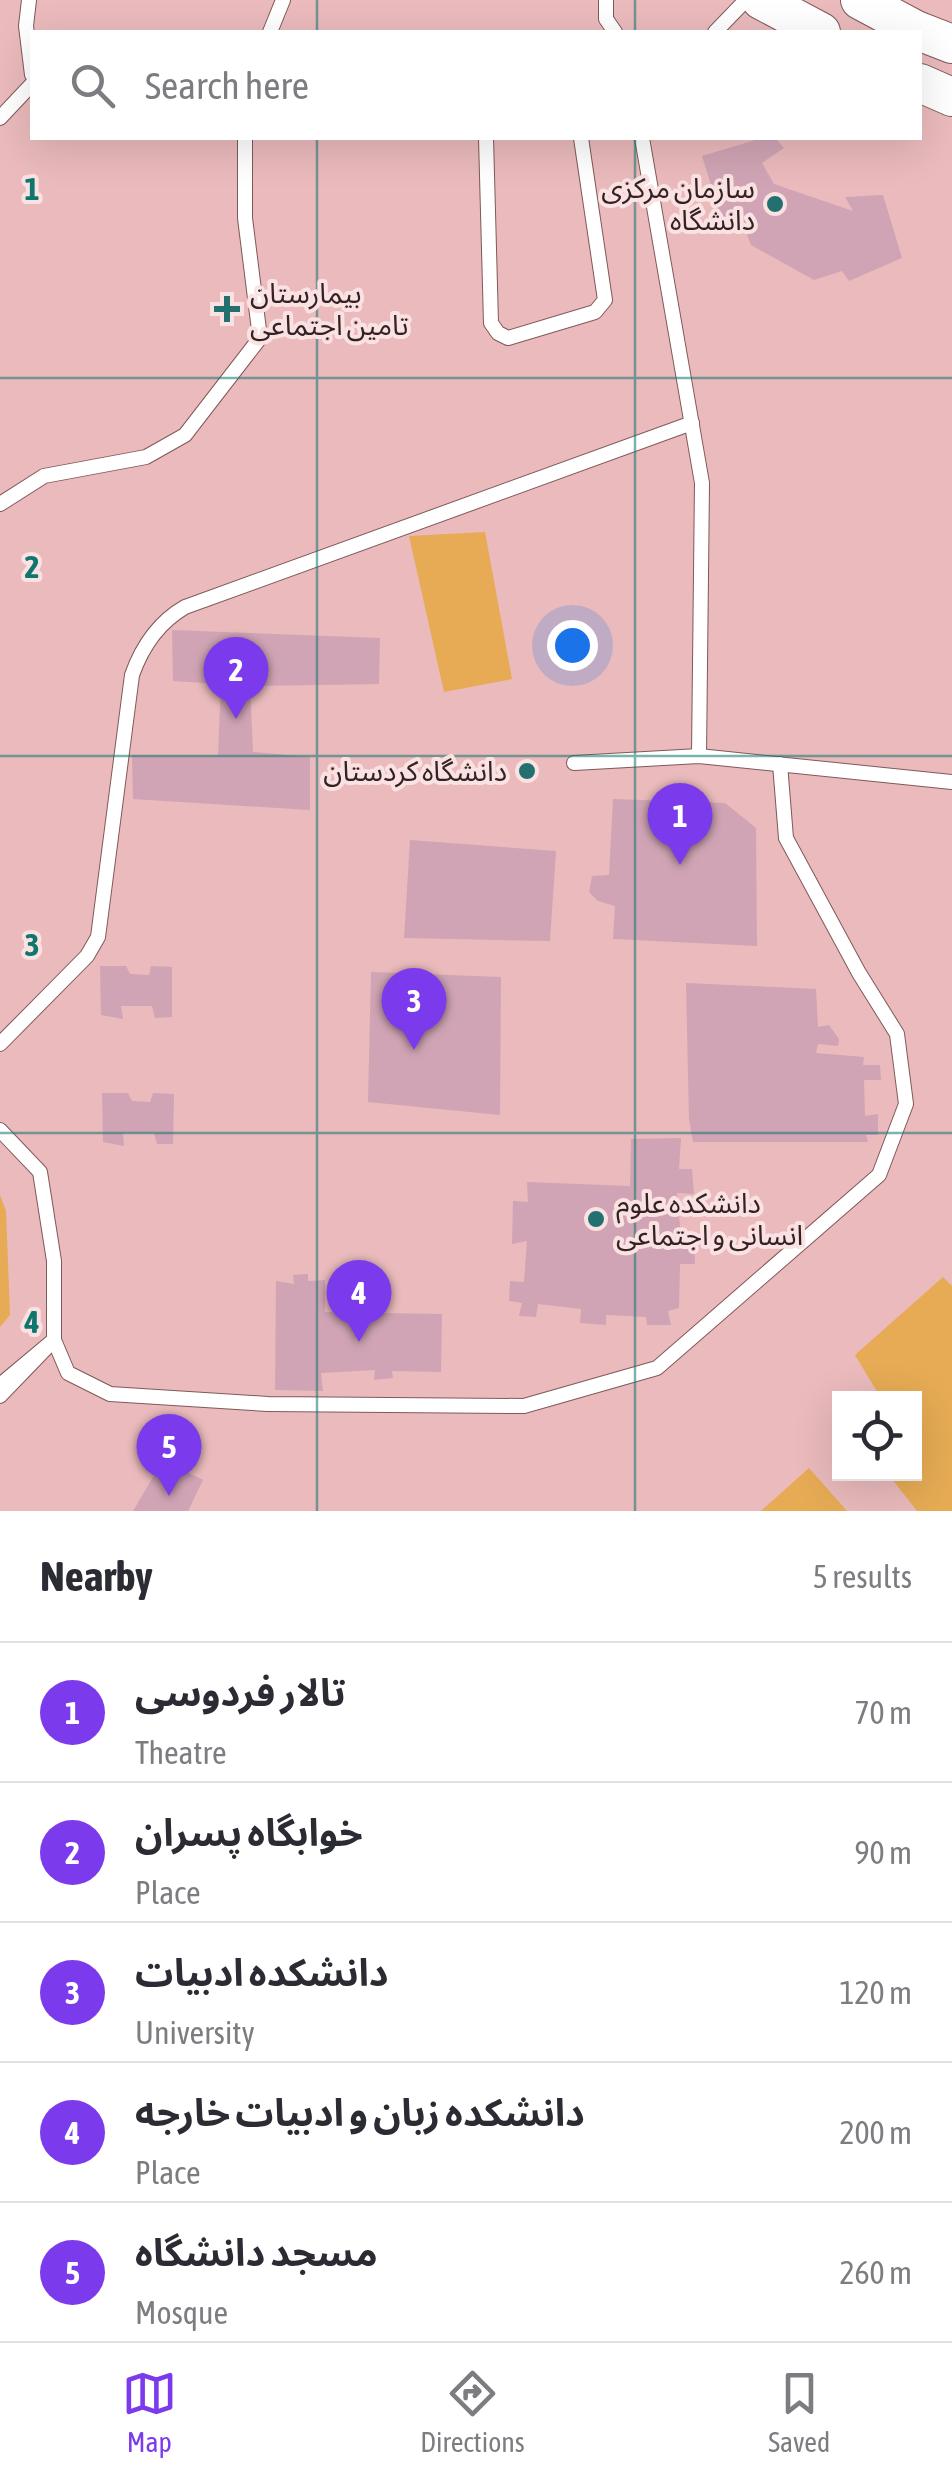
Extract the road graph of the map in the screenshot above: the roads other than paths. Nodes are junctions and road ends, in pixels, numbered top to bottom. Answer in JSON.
{"nodes":[{"id":1,"x":29,"y":0,"type":"edge"},
{"id":2,"x":283,"y":0,"type":"edge"},
{"id":3,"x":606,"y":0,"type":"edge"},
{"id":4,"x":746,"y":0,"type":"edge"},
{"id":5,"x":761,"y":0,"type":"edge"},
{"id":6,"x":860,"y":0,"type":"edge"},
{"id":7,"x":271,"y":30,"type":"edge"},
{"id":8,"x":613,"y":30,"type":"edge"},
{"id":9,"x":717,"y":30,"type":"edge"},
{"id":10,"x":816,"y":30,"type":"edge"},
{"id":11,"x":916,"y":30,"type":"edge"},
{"id":12,"x":922,"y":32,"type":"edge"},
{"id":13,"x":952,"y":44,"type":"edge"},
{"id":14,"x":30,"y":59,"type":"edge"},
{"id":15,"x":922,"y":84,"type":"edge"},
{"id":16,"x":30,"y":86,"type":"edge"},
{"id":17,"x":952,"y":97,"type":"edge"},
{"id":18,"x":0,"y":118,"type":"edge"},
{"id":19,"x":245,"y":140,"type":"edge"},
{"id":20,"x":486,"y":140,"type":"edge"},
{"id":21,"x":581,"y":140,"type":"edge"},
{"id":22,"x":642,"y":140,"type":"edge"},
{"id":23,"x":692,"y":423,"type":"junction"},
{"id":24,"x":0,"y":504,"type":"edge"},
{"id":25,"x":699,"y":756,"type":"junction"},
{"id":26,"x":574,"y":762,"type":"dead end"},
{"id":27,"x":780,"y":764,"type":"junction"},
{"id":28,"x":952,"y":782,"type":"edge"},
{"id":29,"x":0,"y":1044,"type":"edge"},
{"id":30,"x":0,"y":1130,"type":"edge"},
{"id":31,"x":54,"y":1340,"type":"junction"},
{"id":32,"x":0,"y":1385,"type":"edge"},
{"id":33,"x":0,"y":1396,"type":"edge"}],
"edges":[{"from":1,"to":14,"type":"lane"},
{"from":2,"to":7,"type":"lane"},
{"from":3,"to":8,"type":"lane"},
{"from":4,"to":9,"type":"lane"},
{"from":5,"to":10,"type":"main road"},
{"from":6,"to":11,"type":"main road"},
{"from":12,"to":13,"type":"main road"},
{"from":15,"to":17,"type":"main road"},
{"from":16,"to":18,"type":"lane"},
{"from":19,"to":24,"type":"lane"},
{"from":20,"to":21,"type":"lane"},
{"from":22,"to":23,"type":"lane"},
{"from":23,"to":25,"type":"lane"},
{"from":23,"to":29,"type":"lane"},
{"from":25,"to":26,"type":"lane"},
{"from":25,"to":27,"type":"lane"},
{"from":27,"to":28,"type":"lane"},
{"from":27,"to":31,"type":"lane"},
{"from":30,"to":31,"type":"lane"},
{"from":31,"to":32,"type":"lane"},
{"from":31,"to":33,"type":"lane"}]}
